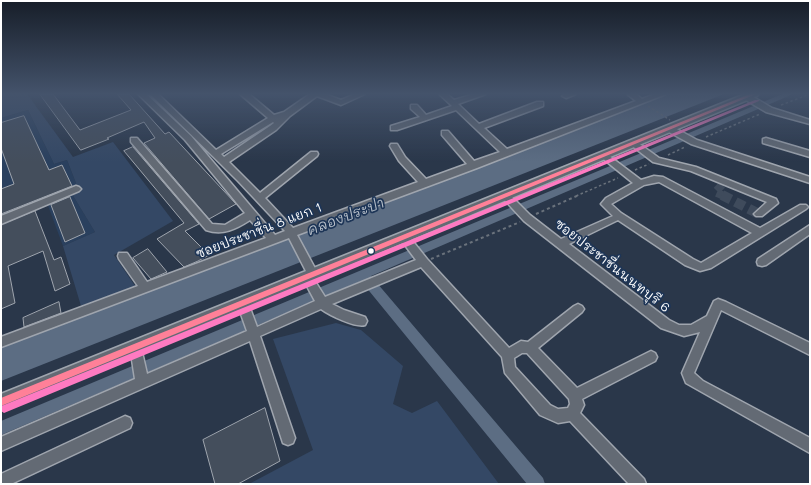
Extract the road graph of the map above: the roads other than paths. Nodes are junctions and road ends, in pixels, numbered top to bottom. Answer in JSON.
{"nodes":[{"id":1,"x":166,"y":117,"type":"edge"},
{"id":2,"x":177,"y":117,"type":"edge"},
{"id":3,"x":272,"y":117,"type":"edge"},
{"id":4,"x":282,"y":117,"type":"edge"},
{"id":5,"x":428,"y":117,"type":"edge"},
{"id":6,"x":467,"y":117,"type":"edge"},
{"id":7,"x":506,"y":117,"type":"edge"},
{"id":8,"x":604,"y":117,"type":"edge"},
{"id":9,"x":700,"y":117,"type":"edge"},
{"id":10,"x":792,"y":117,"type":"edge"},
{"id":11,"x":425,"y":118,"type":"joint"},
{"id":12,"x":276,"y":120,"type":"junction"},
{"id":13,"x":810,"y":122,"type":"edge"},
{"id":14,"x":478,"y":127,"type":"junction"},
{"id":15,"x":672,"y":127,"type":"junction"},
{"id":16,"x":394,"y":128,"type":"dead end"},
{"id":17,"x":445,"y":133,"type":"dead end"},
{"id":18,"x":134,"y":140,"type":"dead end"},
{"id":19,"x":766,"y":141,"type":"dead end"},
{"id":20,"x":394,"y":146,"type":"dead end"},
{"id":21,"x":638,"y":146,"type":"junction"},
{"id":22,"x":810,"y":147,"type":"edge"},
{"id":23,"x":796,"y":150,"type":"junction"},
{"id":24,"x":506,"y":153,"type":"junction"},
{"id":25,"x":215,"y":154,"type":"junction"},
{"id":26,"x":314,"y":154,"type":"dead end"},
{"id":27,"x":810,"y":154,"type":"edge"},
{"id":28,"x":608,"y":159,"type":"junction"},
{"id":29,"x":223,"y":162,"type":"junction"},
{"id":30,"x":474,"y":166,"type":"junction"},
{"id":31,"x":810,"y":180,"type":"edge"},
{"id":32,"x":425,"y":184,"type":"junction"},
{"id":33,"x":640,"y":184,"type":"junction"},
{"id":34,"x":76,"y":189,"type":"dead end"},
{"id":35,"x":505,"y":196,"type":"junction"},
{"id":36,"x":259,"y":198,"type":"junction"},
{"id":37,"x":802,"y":207,"type":"dead end"},
{"id":38,"x":252,"y":214,"type":"junction"},
{"id":39,"x":759,"y":214,"type":"dead end"},
{"id":40,"x":614,"y":219,"type":"dead end"},
{"id":41,"x":1,"y":220,"type":"edge"},
{"id":42,"x":810,"y":229,"type":"edge"},
{"id":43,"x":292,"y":233,"type":"junction"},
{"id":44,"x":760,"y":233,"type":"junction"},
{"id":45,"x":800,"y":236,"type":"junction"},
{"id":46,"x":273,"y":240,"type":"junction"},
{"id":47,"x":810,"y":240,"type":"edge"},
{"id":48,"x":408,"y":242,"type":"junction"},
{"id":49,"x":560,"y":244,"type":"junction"},
{"id":50,"x":123,"y":256,"type":"dead end"},
{"id":51,"x":422,"y":260,"type":"junction"},
{"id":52,"x":762,"y":262,"type":"dead end"},
{"id":53,"x":310,"y":276,"type":"junction"},
{"id":54,"x":145,"y":288,"type":"junction"},
{"id":55,"x":322,"y":301,"type":"junction"},
{"id":56,"x":245,"y":308,"type":"junction"},
{"id":57,"x":578,"y":309,"type":"dead end"},
{"id":58,"x":711,"y":320,"type":"junction"},
{"id":59,"x":361,"y":321,"type":"dead end"},
{"id":60,"x":253,"y":331,"type":"junction"},
{"id":61,"x":1,"y":342,"type":"edge"},
{"id":62,"x":136,"y":347,"type":"junction"},
{"id":63,"x":530,"y":348,"type":"junction"},
{"id":64,"x":810,"y":348,"type":"edge"},
{"id":65,"x":508,"y":355,"type":"junction"},
{"id":66,"x":651,"y":357,"type":"dead end"},
{"id":67,"x":141,"y":380,"type":"junction"},
{"id":68,"x":575,"y":396,"type":"junction"},
{"id":69,"x":1,"y":402,"type":"edge"},
{"id":70,"x":572,"y":414,"type":"junction"},
{"id":71,"x":125,"y":423,"type":"dead end"},
{"id":72,"x":288,"y":438,"type":"dead end"},
{"id":73,"x":1,"y":444,"type":"edge"},
{"id":74,"x":810,"y":446,"type":"edge"},
{"id":75,"x":1,"y":481,"type":"edge"},
{"id":76,"x":639,"y":484,"type":"edge"}],
"edges":[{"from":1,"to":38,"type":"street"},
{"from":2,"to":25,"type":"street"},
{"from":3,"to":12,"type":"street"},
{"from":4,"to":12,"type":"street"},
{"from":5,"to":11,"type":"street"},
{"from":6,"to":14,"type":"street"},
{"from":7,"to":14,"type":"street"},
{"from":8,"to":24,"type":"street","name":"ซอยประชาชื่น 8 แยก 1"},
{"from":9,"to":15,"type":"main road"},
{"from":10,"to":13,"type":"street"},
{"from":11,"to":16,"type":"street"},
{"from":12,"to":25,"type":"street"},
{"from":12,"to":29,"type":"street"},
{"from":14,"to":24,"type":"street"},
{"from":15,"to":21,"type":"main road"},
{"from":15,"to":31,"type":"street"},
{"from":17,"to":30,"type":"street"},
{"from":18,"to":38,"type":"street"},
{"from":19,"to":23,"type":"street"},
{"from":20,"to":32,"type":"street"},
{"from":21,"to":28,"type":"main road"},
{"from":21,"to":39,"type":"street"},
{"from":22,"to":23,"type":"street"},
{"from":23,"to":27,"type":"street"},
{"from":24,"to":30,"type":"street","name":"ซอยประชาชื่น 8 แยก 1"},
{"from":25,"to":29,"type":"street"},
{"from":26,"to":36,"type":"street"},
{"from":28,"to":33,"type":"street"},
{"from":28,"to":35,"type":"main road"},
{"from":29,"to":36,"type":"street"},
{"from":30,"to":32,"type":"street","name":"ซอยประชาชื่น 8 แยก 1"},
{"from":32,"to":43,"type":"street","name":"ซอยประชาชื่น 8 แยก 1"},
{"from":33,"to":44,"type":"street"},
{"from":33,"to":44,"type":"street"},
{"from":34,"to":41,"type":"street"},
{"from":35,"to":48,"type":"main road"},
{"from":35,"to":49,"type":"street","name":"ซอยประชาชื่นนนทบุรี 6"},
{"from":36,"to":43,"type":"street"},
{"from":37,"to":44,"type":"street"},
{"from":38,"to":46,"type":"street"},
{"from":40,"to":49,"type":"street"},
{"from":42,"to":45,"type":"street"},
{"from":43,"to":46,"type":"street","name":"ซอยประชาชื่น 8 แยก 1"},
{"from":43,"to":53,"type":"street"},
{"from":45,"to":47,"type":"street"},
{"from":45,"to":52,"type":"street"},
{"from":46,"to":54,"type":"street","name":"ซอยประชาชื่น 8 แยก 1"},
{"from":48,"to":51,"type":"street"},
{"from":48,"to":53,"type":"main road"},
{"from":49,"to":58,"type":"street","name":"ซอยประชาชื่นนนทบุรี 6"},
{"from":50,"to":54,"type":"street"},
{"from":51,"to":55,"type":"street"},
{"from":51,"to":65,"type":"street"},
{"from":53,"to":55,"type":"street"},
{"from":53,"to":56,"type":"main road"},
{"from":54,"to":61,"type":"street","name":"ซอยประชาชื่น 8 แยก 1"},
{"from":55,"to":59,"type":"street"},
{"from":55,"to":60,"type":"street"},
{"from":56,"to":60,"type":"street"},
{"from":56,"to":62,"type":"main road"},
{"from":57,"to":63,"type":"street"},
{"from":58,"to":64,"type":"street"},
{"from":58,"to":74,"type":"street"},
{"from":60,"to":67,"type":"street"},
{"from":60,"to":72,"type":"street"},
{"from":62,"to":67,"type":"street"},
{"from":62,"to":69,"type":"main road"},
{"from":63,"to":65,"type":"street"},
{"from":63,"to":68,"type":"street"},
{"from":65,"to":70,"type":"street"},
{"from":66,"to":68,"type":"street"},
{"from":67,"to":73,"type":"street"},
{"from":68,"to":70,"type":"street"},
{"from":70,"to":76,"type":"street"},
{"from":71,"to":75,"type":"street"}]}
